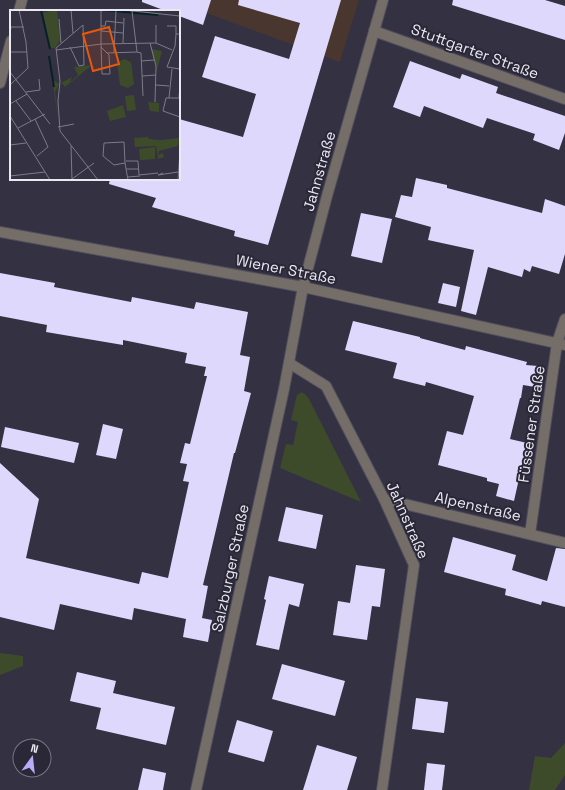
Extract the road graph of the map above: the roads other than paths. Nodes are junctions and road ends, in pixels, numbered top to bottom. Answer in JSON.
{"nodes":[{"id":1,"x":22,"y":0,"type":"edge"},
{"id":2,"x":384,"y":0,"type":"edge"},
{"id":3,"x":19,"y":10,"type":"edge"},
{"id":4,"x":374,"y":31,"type":"junction"},
{"id":5,"x":10,"y":45,"type":"edge"},
{"id":6,"x":0,"y":83,"type":"edge"},
{"id":7,"x":565,"y":99,"type":"edge"},
{"id":8,"x":0,"y":232,"type":"edge"},
{"id":9,"x":303,"y":287,"type":"junction"},
{"id":10,"x":565,"y":319,"type":"edge"},
{"id":11,"x":561,"y":344,"type":"edge"},
{"id":12,"x":291,"y":352,"type":"joint"},
{"id":13,"x":289,"y":363,"type":"junction"},
{"id":14,"x":384,"y":499,"type":"junction"},
{"id":15,"x":530,"y":534,"type":"junction"},
{"id":16,"x":565,"y":543,"type":"edge"},
{"id":17,"x":196,"y":790,"type":"edge"},
{"id":18,"x":382,"y":790,"type":"edge"}],
"edges":[{"from":1,"to":3,"type":"street"},
{"from":2,"to":4,"type":"street","name":"Jahnstraße"},
{"from":4,"to":7,"type":"street","name":"Stuttgarter Straße"},
{"from":4,"to":9,"type":"street","name":"Jahnstraße"},
{"from":5,"to":6,"type":"street"},
{"from":8,"to":9,"type":"street","name":"Wiener Straße"},
{"from":9,"to":11,"type":"street","name":"Wiener Straße"},
{"from":9,"to":12,"type":"street","name":"Jahnstraße"},
{"from":10,"to":11,"type":"street","name":"Füssener Straße"},
{"from":11,"to":15,"type":"street","name":"Füssener Straße"},
{"from":12,"to":13,"type":"street","name":"Salzburger Straße"},
{"from":13,"to":14,"type":"street","name":"Jahnstraße"},
{"from":13,"to":17,"type":"street","name":"Salzburger Straße"},
{"from":14,"to":15,"type":"street","name":"Alpenstraße"},
{"from":14,"to":18,"type":"street","name":"Jahnstraße"},
{"from":15,"to":16,"type":"street","name":"Alpenstraße"}]}
